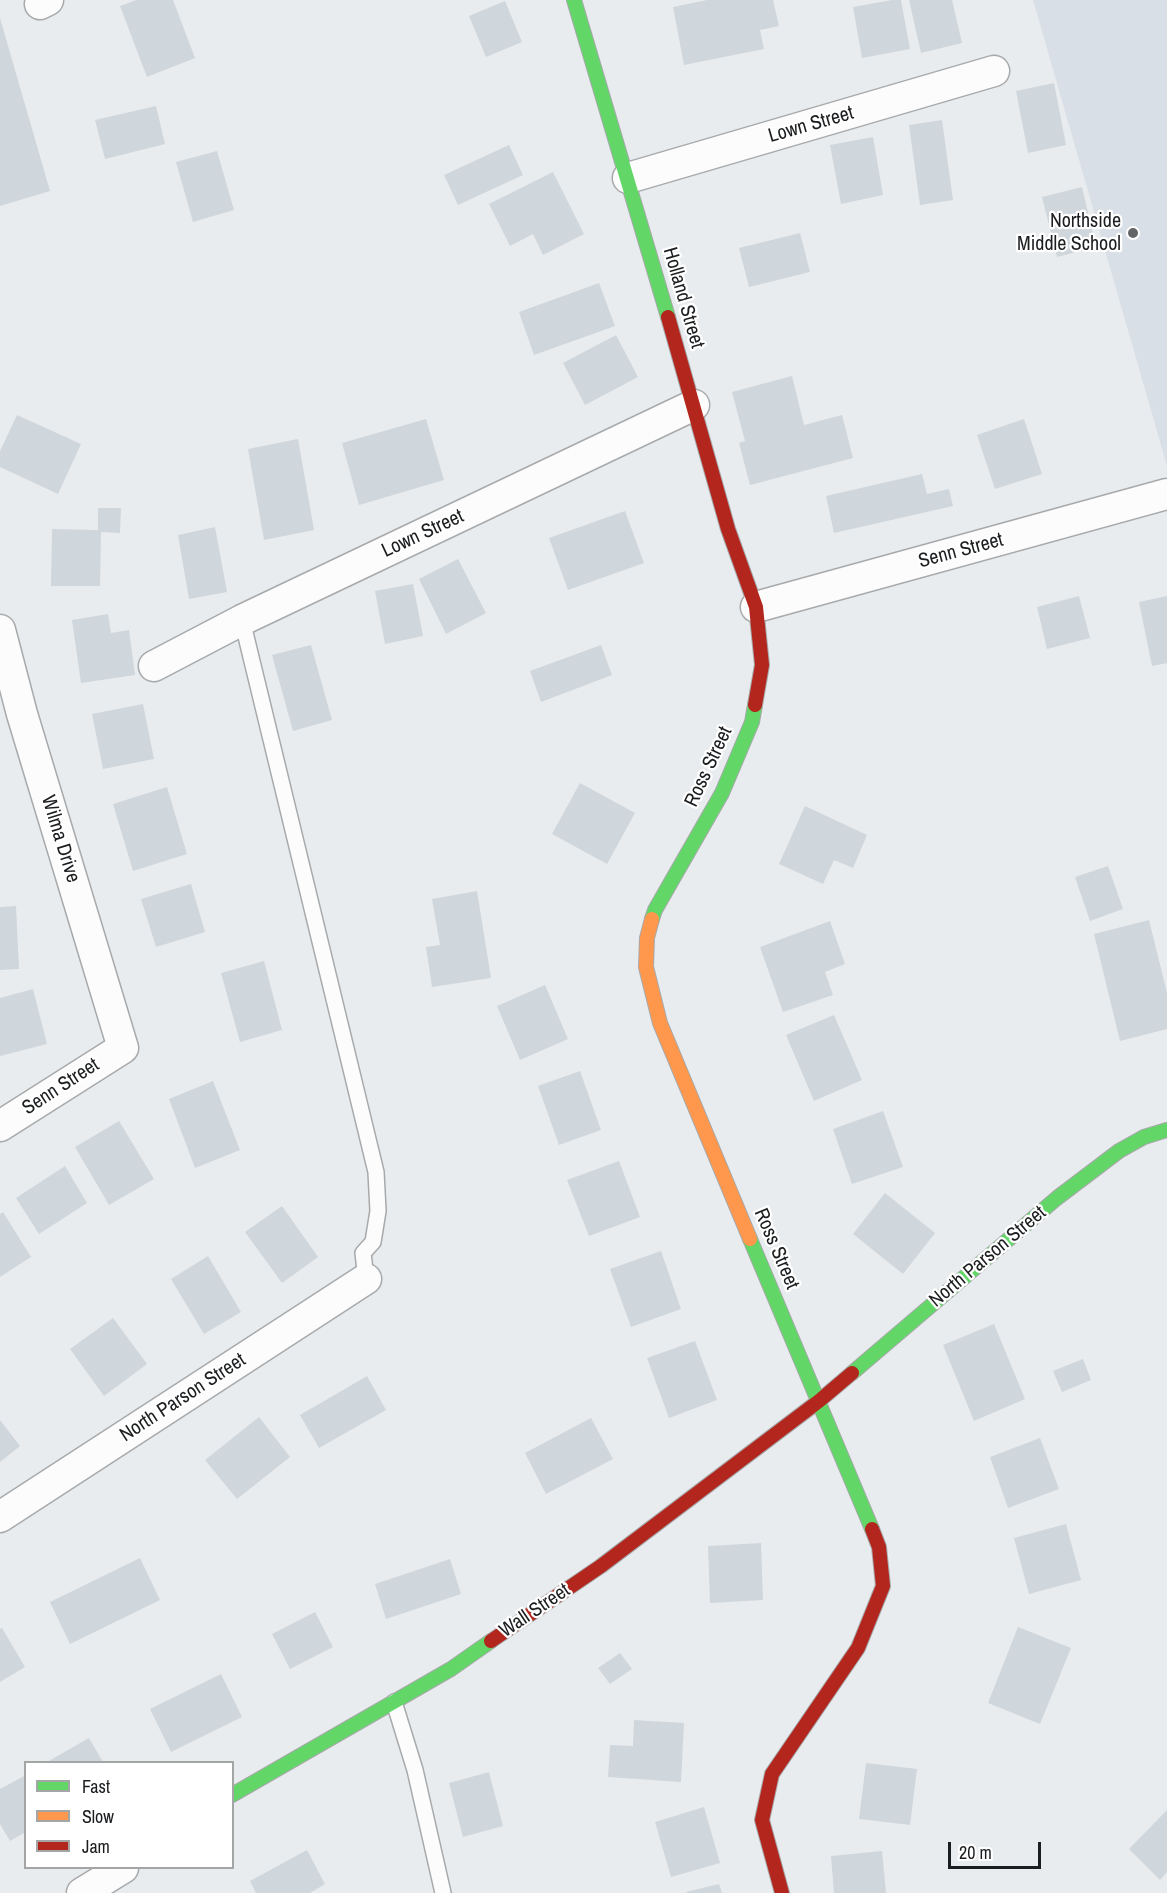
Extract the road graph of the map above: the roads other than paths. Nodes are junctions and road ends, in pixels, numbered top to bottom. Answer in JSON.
{"nodes":[{"id":1,"x":574,"y":0,"type":"edge"},
{"id":2,"x":994,"y":71,"type":"dead end"},
{"id":3,"x":628,"y":178,"type":"junction"},
{"id":4,"x":694,"y":405,"type":"junction"},
{"id":5,"x":1167,"y":494,"type":"edge"},
{"id":6,"x":756,"y":607,"type":"junction"},
{"id":7,"x":242,"y":620,"type":"junction"},
{"id":8,"x":0,"y":630,"type":"edge"},
{"id":9,"x":154,"y":666,"type":"dead end"},
{"id":10,"x":123,"y":1048,"type":"joint"},
{"id":11,"x":0,"y":1126,"type":"edge"},
{"id":12,"x":1167,"y":1130,"type":"edge"},
{"id":13,"x":366,"y":1279,"type":"joint"},
{"id":14,"x":819,"y":1401,"type":"junction"},
{"id":15,"x":0,"y":1517,"type":"edge"},
{"id":16,"x":394,"y":1702,"type":"junction"},
{"id":17,"x":234,"y":1794,"type":"edge"},
{"id":18,"x":121,"y":1869,"type":"edge"},
{"id":19,"x":439,"y":1888,"type":"edge"},
{"id":20,"x":82,"y":1893,"type":"edge"},
{"id":21,"x":782,"y":1893,"type":"edge"}],
"edges":[{"from":1,"to":3,"type":"street","name":"Holland Street"},
{"from":2,"to":3,"type":"street","name":"Lown Street"},
{"from":3,"to":4,"type":"street","name":"Holland Street"},
{"from":4,"to":6,"type":"street","name":"Holland Street"},
{"from":4,"to":7,"type":"street","name":"Lown Street"},
{"from":5,"to":6,"type":"street","name":"Senn Street"},
{"from":6,"to":14,"type":"street","name":"Ross Street"},
{"from":7,"to":9,"type":"street","name":"Lown Street"},
{"from":7,"to":13,"type":"lane"},
{"from":8,"to":10,"type":"street","name":"Wilma Drive"},
{"from":10,"to":11,"type":"street","name":"Senn Street"},
{"from":12,"to":14,"type":"street","name":"North Parson Street"},
{"from":13,"to":15,"type":"street","name":"North Parson Street"},
{"from":14,"to":16,"type":"street","name":"Wall Street"},
{"from":14,"to":21,"type":"street","name":"Ross Street"},
{"from":16,"to":17,"type":"street","name":"Wall Street"},
{"from":16,"to":19,"type":"lane"},
{"from":18,"to":20,"type":"street"}]}
